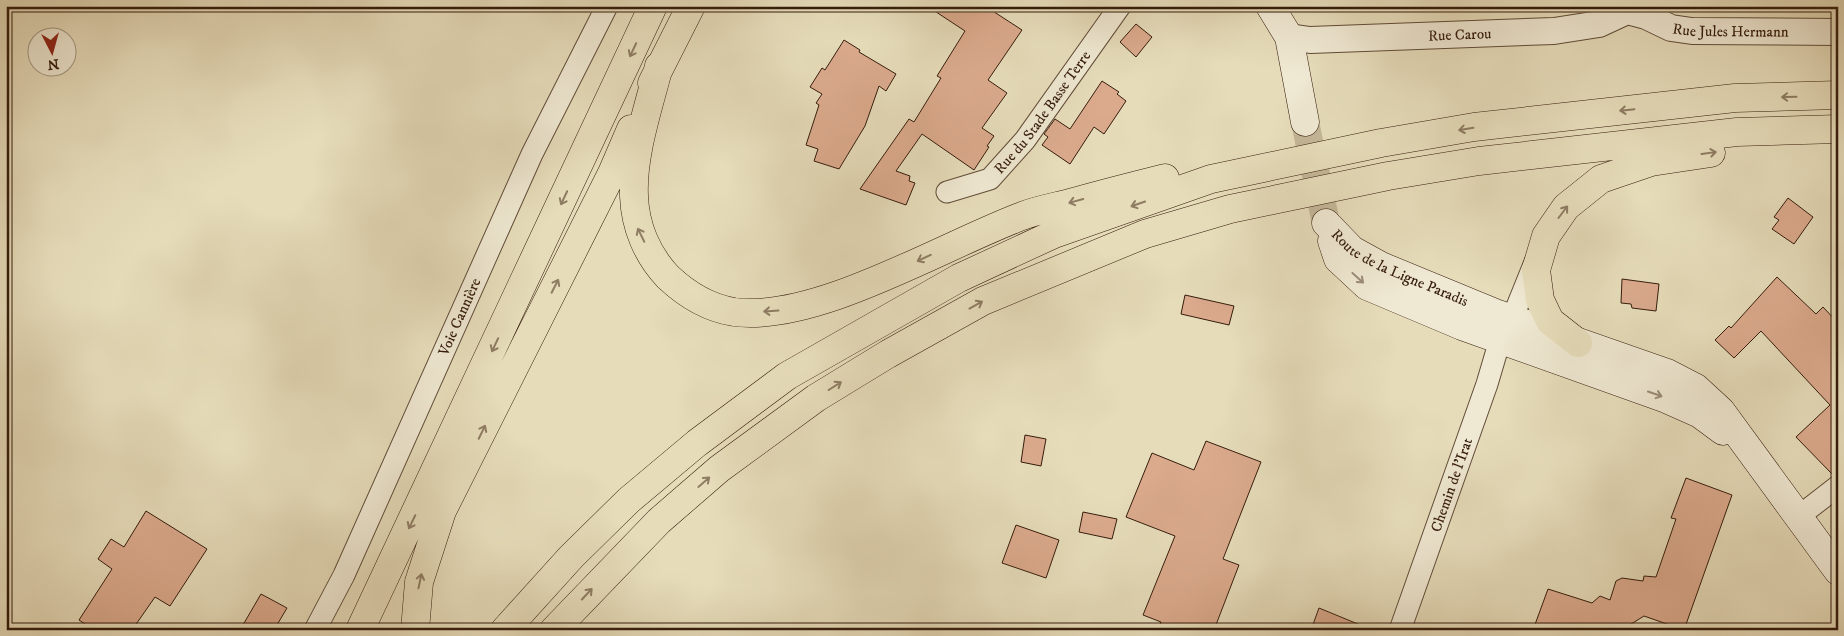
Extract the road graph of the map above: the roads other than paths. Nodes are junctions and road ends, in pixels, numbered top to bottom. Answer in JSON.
{"nodes":[{"id":1,"x":608,"y":6,"type":"edge"},
{"id":2,"x":653,"y":6,"type":"edge"},
{"id":3,"x":691,"y":6,"type":"edge"},
{"id":4,"x":1120,"y":6,"type":"edge"},
{"id":5,"x":1270,"y":6,"type":"edge"},
{"id":6,"x":1628,"y":8,"type":"edge"},
{"id":7,"x":1838,"y":32,"type":"edge"},
{"id":8,"x":1290,"y":37,"type":"junction"},
{"id":9,"x":659,"y":66,"type":"junction"},
{"id":10,"x":1838,"y":95,"type":"edge"},
{"id":11,"x":1305,"y":122,"type":"tunnel mouth"},
{"id":12,"x":1838,"y":129,"type":"edge"},
{"id":13,"x":1838,"y":142,"type":"edge"},
{"id":14,"x":1381,"y":143,"type":"junction"},
{"id":15,"x":947,"y":192,"type":"dead end"},
{"id":16,"x":1546,"y":236,"type":"junction"},
{"id":17,"x":1506,"y":330,"type":"junction"},
{"id":18,"x":1578,"y":343,"type":"junction"},
{"id":19,"x":1667,"y":373,"type":"junction"},
{"id":20,"x":1749,"y":449,"type":"junction"},
{"id":21,"x":1838,"y":486,"type":"edge"},
{"id":22,"x":1798,"y":517,"type":"junction"},
{"id":23,"x":1838,"y":571,"type":"edge"},
{"id":24,"x":315,"y":630,"type":"edge"},
{"id":25,"x":360,"y":630,"type":"edge"},
{"id":26,"x":415,"y":630,"type":"edge"},
{"id":27,"x":504,"y":630,"type":"edge"},
{"id":28,"x":554,"y":630,"type":"edge"},
{"id":29,"x":1400,"y":630,"type":"edge"}],
"edges":[{"from":1,"to":24,"type":"street","name":"Voie Cannière"},
{"from":2,"to":25,"type":"highway","one_way":true},
{"from":3,"to":9,"type":"highway"},
{"from":4,"to":15,"type":"street","name":"Rue du Stade Basse Terre"},
{"from":5,"to":8,"type":"main road"},
{"from":6,"to":7,"type":"street","name":"Rue Jules Hermann"},
{"from":6,"to":8,"type":"street","name":"Rue Carou"},
{"from":8,"to":11,"type":"main road"},
{"from":14,"to":9,"type":"highway","one_way":true},
{"from":26,"to":9,"type":"highway","one_way":true},
{"from":10,"to":14,"type":"highway","one_way":true},
{"from":28,"to":12,"type":"highway","one_way":true},
{"from":16,"to":13,"type":"highway","one_way":true},
{"from":14,"to":27,"type":"highway","one_way":true},
{"from":16,"to":17,"type":"street","name":"Chemin de l'Irat"},
{"from":16,"to":18,"type":"highway"},
{"from":17,"to":17,"type":"main road","name":"Route de la Ligne Paradis","one_way":true},
{"from":17,"to":18,"type":"main road","name":"Route de la Ligne Paradis"},
{"from":17,"to":19,"type":"main road"},
{"from":17,"to":20,"type":"main road","name":"Route de la Ligne Paradis","one_way":true},
{"from":17,"to":29,"type":"street","name":"Chemin de l'Irat"},
{"from":18,"to":19,"type":"main road","name":"Route de la Ligne Paradis"},
{"from":19,"to":20,"type":"main road","name":"Route de la Ligne Paradis"},
{"from":20,"to":22,"type":"main road","name":"Route de la Ligne Paradis"},
{"from":21,"to":22,"type":"street"},
{"from":22,"to":23,"type":"main road","name":"Route de la Ligne Paradis"}]}
